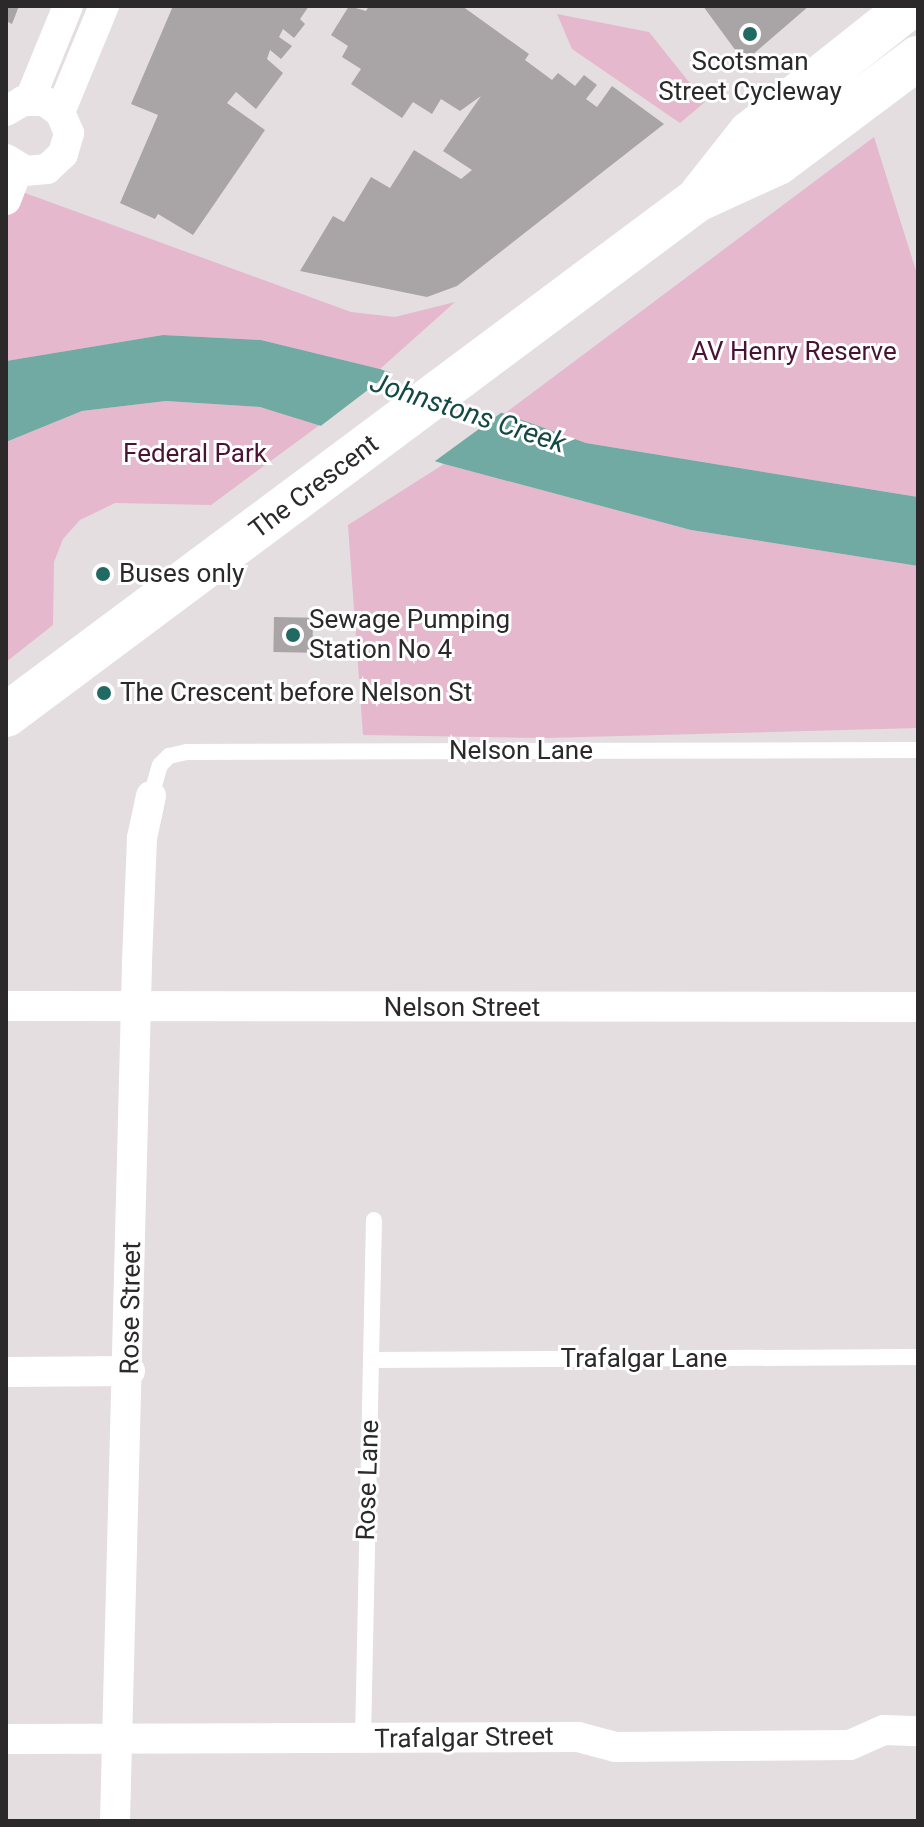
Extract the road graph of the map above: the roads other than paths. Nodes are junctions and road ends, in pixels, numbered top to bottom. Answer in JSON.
{"nodes":[{"id":1,"x":68,"y":6,"type":"edge"},
{"id":2,"x":104,"y":6,"type":"edge"},
{"id":3,"x":910,"y":6,"type":"edge"},
{"id":4,"x":918,"y":58,"type":"edge"},
{"id":5,"x":18,"y":105,"type":"edge"},
{"id":6,"x":60,"y":112,"type":"junction"},
{"id":7,"x":12,"y":164,"type":"edge"},
{"id":8,"x":6,"y":200,"type":"edge"},
{"id":9,"x":697,"y":200,"type":"junction"},
{"id":10,"x":6,"y":715,"type":"edge"},
{"id":11,"x":918,"y":750,"type":"edge"},
{"id":12,"x":151,"y":796,"type":"joint"},
{"id":13,"x":6,"y":1006,"type":"edge"},
{"id":14,"x":918,"y":1007,"type":"edge"},
{"id":15,"x":137,"y":1008,"type":"junction"},
{"id":16,"x":374,"y":1220,"type":"dead end"},
{"id":17,"x":918,"y":1357,"type":"edge"},
{"id":18,"x":371,"y":1360,"type":"junction"},
{"id":19,"x":130,"y":1371,"type":"junction"},
{"id":20,"x":6,"y":1372,"type":"edge"},
{"id":21,"x":918,"y":1731,"type":"edge"},
{"id":22,"x":6,"y":1739,"type":"edge"},
{"id":23,"x":118,"y":1739,"type":"junction"},
{"id":24,"x":363,"y":1739,"type":"junction"},
{"id":25,"x":115,"y":1821,"type":"edge"}],
"edges":[{"from":1,"to":5,"type":"street"},
{"from":2,"to":6,"type":"street"},
{"from":3,"to":9,"type":"main road","name":"The Crescent"},
{"from":4,"to":9,"type":"main road","name":"The Crescent"},
{"from":5,"to":6,"type":"street"},
{"from":6,"to":7,"type":"street"},
{"from":7,"to":8,"type":"street"},
{"from":9,"to":10,"type":"main road","name":"The Crescent"},
{"from":11,"to":12,"type":"lane","name":"Nelson Lane"},
{"from":12,"to":15,"type":"street","name":"Rose Street"},
{"from":13,"to":15,"type":"street","name":"Nelson Street"},
{"from":14,"to":15,"type":"street","name":"Nelson Street"},
{"from":15,"to":19,"type":"street","name":"Rose Street"},
{"from":16,"to":18,"type":"lane","name":"Rose Lane"},
{"from":17,"to":18,"type":"lane","name":"Trafalgar Lane"},
{"from":18,"to":24,"type":"lane","name":"Rose Lane"},
{"from":19,"to":20,"type":"street"},
{"from":19,"to":23,"type":"street","name":"Rose Street"},
{"from":21,"to":24,"type":"street","name":"Trafalgar Street"},
{"from":22,"to":23,"type":"street","name":"Trafalgar Street"},
{"from":23,"to":24,"type":"street","name":"Trafalgar Street"},
{"from":23,"to":25,"type":"street","name":"Rose Street"}]}
